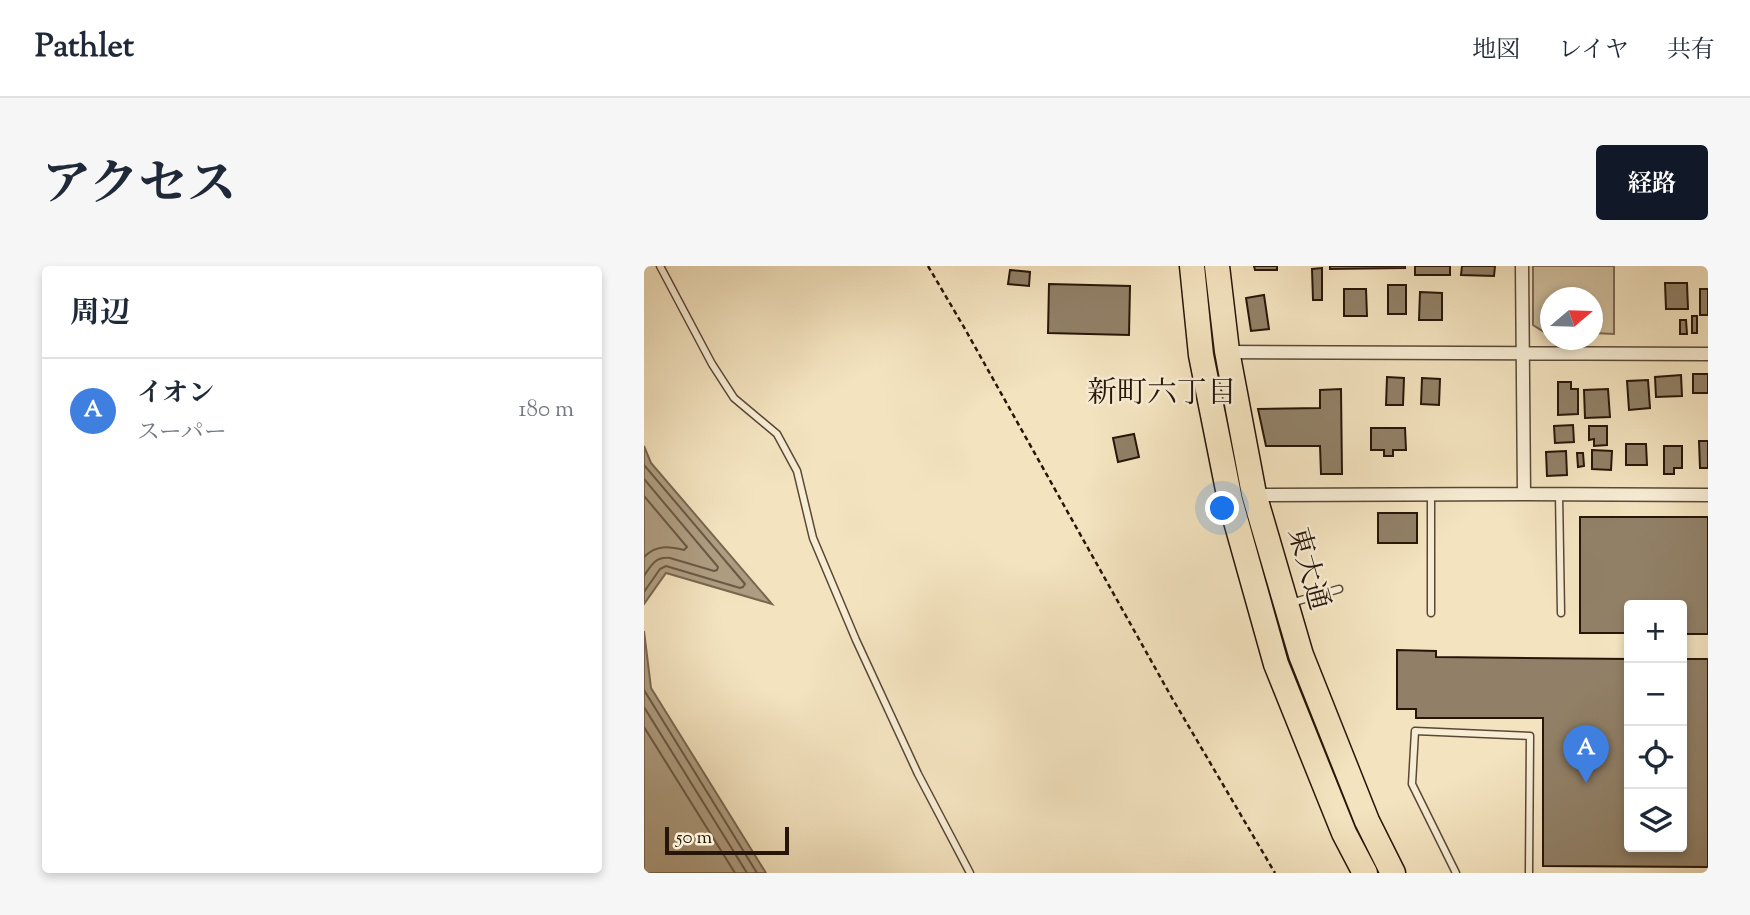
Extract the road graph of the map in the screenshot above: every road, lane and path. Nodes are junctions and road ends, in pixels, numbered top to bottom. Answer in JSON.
{"nodes":[{"id":1,"x":660,"y":266,"type":"edge"},
{"id":2,"x":928,"y":266,"type":"edge"},
{"id":3,"x":1192,"y":266,"type":"edge"},
{"id":4,"x":1217,"y":266,"type":"edge"},
{"id":5,"x":1522,"y":266,"type":"edge"},
{"id":6,"x":1227,"y":351,"type":"junction"},
{"id":7,"x":1522,"y":352,"type":"junction"},
{"id":8,"x":1708,"y":354,"type":"edge"},
{"id":9,"x":1201,"y":355,"type":"junction"},
{"id":10,"x":1254,"y":494,"type":"junction"},
{"id":11,"x":1524,"y":494,"type":"junction"},
{"id":12,"x":1559,"y":494,"type":"junction"},
{"id":13,"x":1431,"y":495,"type":"junction"},
{"id":14,"x":1708,"y":495,"type":"edge"},
{"id":15,"x":1230,"y":500,"type":"junction"},
{"id":16,"x":1339,"y":589,"type":"dead end"},
{"id":17,"x":1286,"y":604,"type":"junction"},
{"id":18,"x":1561,"y":612,"type":"dead end"},
{"id":19,"x":1431,"y":613,"type":"dead end"},
{"id":20,"x":970,"y":873,"type":"edge"},
{"id":21,"x":1275,"y":873,"type":"edge"},
{"id":22,"x":1365,"y":873,"type":"edge"},
{"id":23,"x":1393,"y":873,"type":"edge"},
{"id":24,"x":1456,"y":873,"type":"edge"},
{"id":25,"x":1529,"y":873,"type":"edge"}],
"edges":[{"from":1,"to":20,"type":"lane"},
{"from":2,"to":21,"type":"path"},
{"from":3,"to":9,"type":"highway","name":"東大通"},
{"from":4,"to":6,"type":"highway","name":"東大通"},
{"from":5,"to":7,"type":"street"},
{"from":6,"to":7,"type":"street"},
{"from":6,"to":9,"type":"street"},
{"from":6,"to":10,"type":"highway","name":"東大通"},
{"from":7,"to":8,"type":"street"},
{"from":7,"to":11,"type":"street"},
{"from":9,"to":15,"type":"highway","name":"東大通"},
{"from":10,"to":13,"type":"street"},
{"from":10,"to":15,"type":"street"},
{"from":10,"to":17,"type":"highway","name":"東大通"},
{"from":11,"to":12,"type":"street"},
{"from":11,"to":13,"type":"street"},
{"from":12,"to":14,"type":"street"},
{"from":12,"to":18,"type":"lane"},
{"from":13,"to":19,"type":"lane"},
{"from":15,"to":22,"type":"highway","name":"東大通"},
{"from":16,"to":17,"type":"lane"},
{"from":17,"to":23,"type":"highway","name":"東大通"},
{"from":24,"to":25,"type":"lane"}]}
